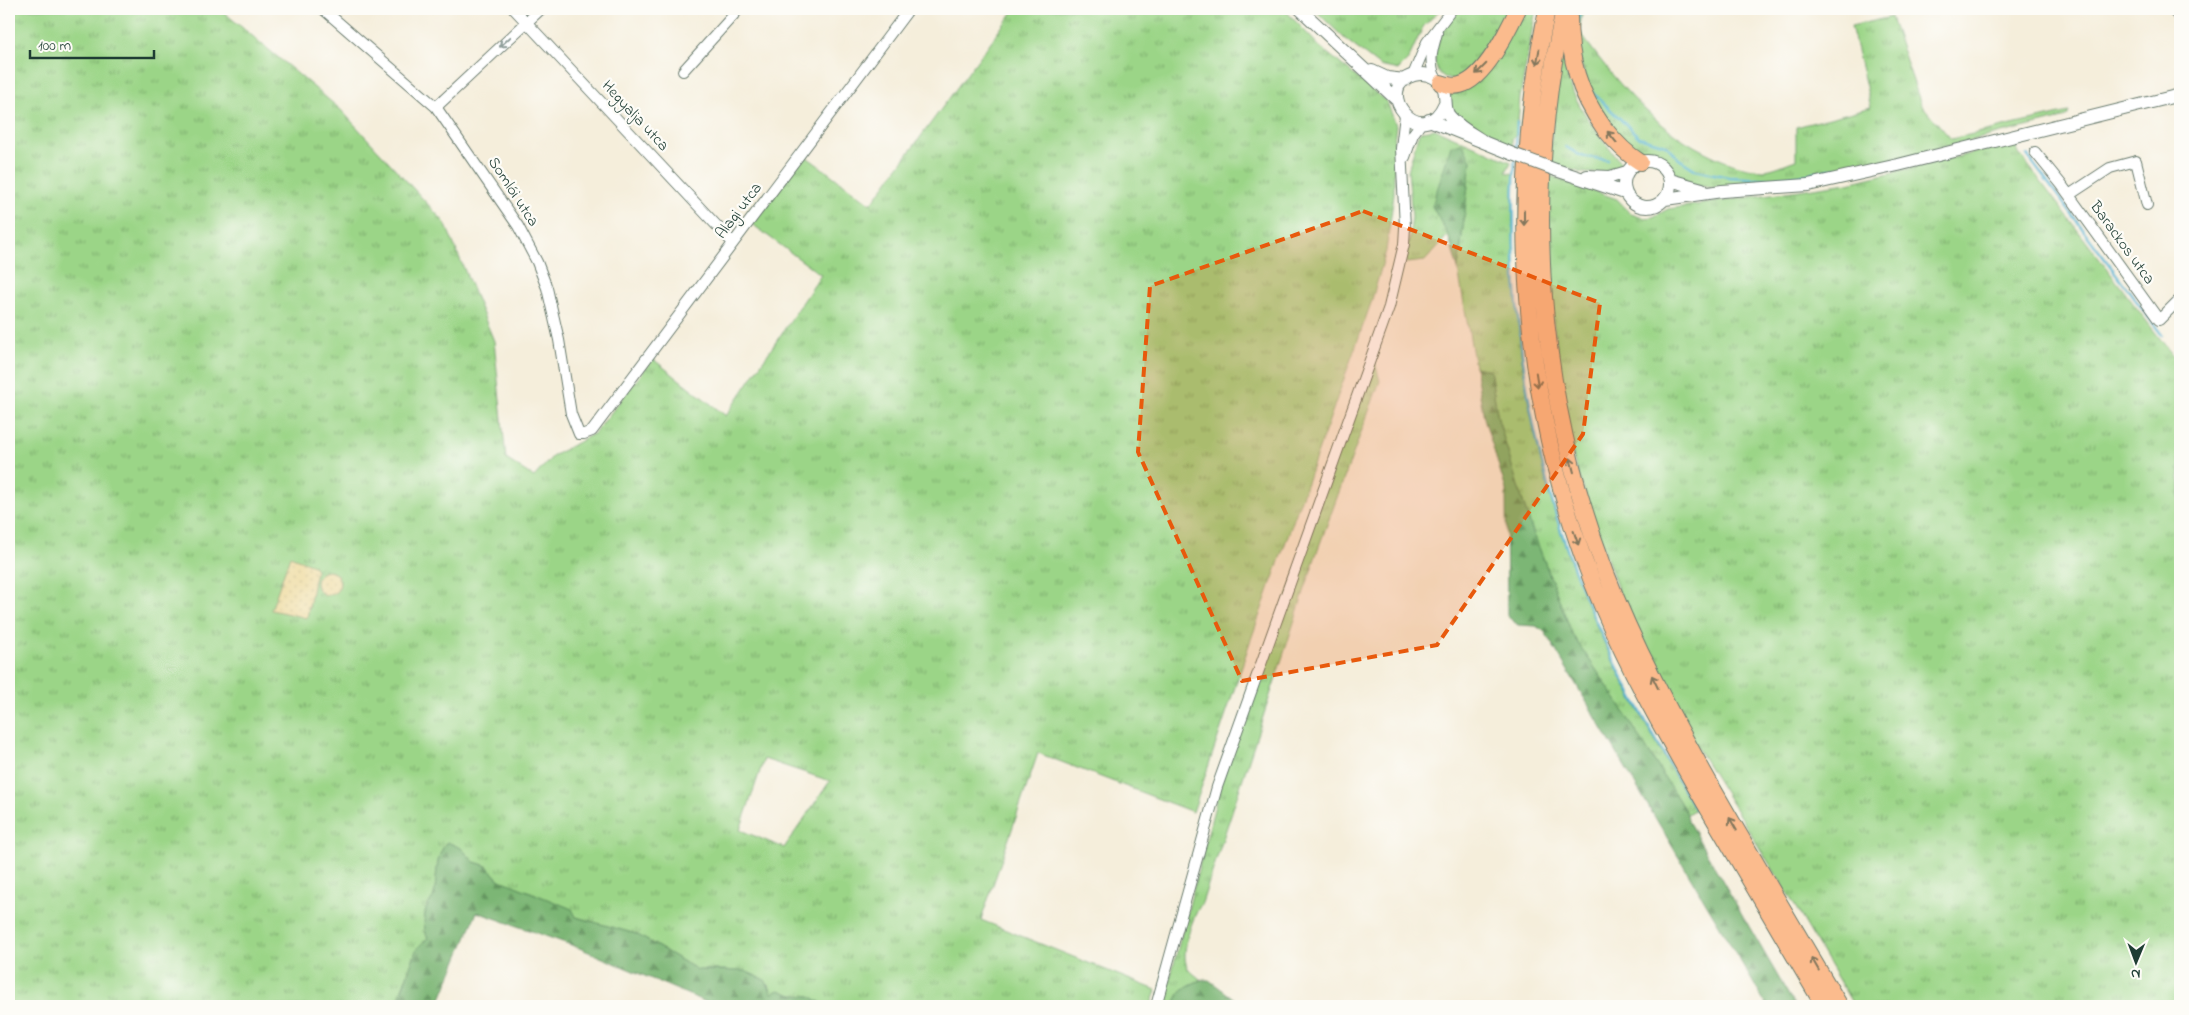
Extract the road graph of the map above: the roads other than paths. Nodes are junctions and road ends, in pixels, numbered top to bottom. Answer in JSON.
{"nodes":[{"id":1,"x":323,"y":9,"type":"edge"},
{"id":2,"x":514,"y":9,"type":"edge"},
{"id":3,"x":541,"y":9,"type":"edge"},
{"id":4,"x":739,"y":9,"type":"edge"},
{"id":5,"x":909,"y":9,"type":"edge"},
{"id":6,"x":1300,"y":9,"type":"edge"},
{"id":7,"x":1452,"y":9,"type":"edge"},
{"id":8,"x":1518,"y":9,"type":"edge"},
{"id":9,"x":1547,"y":9,"type":"edge"},
{"id":10,"x":1564,"y":9,"type":"edge"},
{"id":11,"x":1569,"y":9,"type":"edge"},
{"id":12,"x":2171,"y":9,"type":"edge"},
{"id":13,"x":2180,"y":17,"type":"edge"},
{"id":14,"x":527,"y":22,"type":"junction"},
{"id":15,"x":1439,"y":28,"type":"junction"},
{"id":16,"x":1351,"y":58,"type":"junction"},
{"id":17,"x":683,"y":71,"type":"dead end"},
{"id":18,"x":1409,"y":78,"type":"junction"},
{"id":19,"x":1439,"y":81,"type":"junction"},
{"id":20,"x":2180,"y":95,"type":"edge"},
{"id":21,"x":1398,"y":101,"type":"junction"},
{"id":22,"x":1445,"y":103,"type":"junction"},
{"id":23,"x":436,"y":107,"type":"junction"},
{"id":24,"x":1405,"y":115,"type":"junction"},
{"id":25,"x":1426,"y":121,"type":"junction"},
{"id":26,"x":1484,"y":142,"type":"junction"},
{"id":27,"x":2035,"y":152,"type":"dead end"},
{"id":28,"x":1640,"y":162,"type":"junction"},
{"id":29,"x":1401,"y":170,"type":"junction"},
{"id":30,"x":1627,"y":172,"type":"junction"},
{"id":31,"x":1578,"y":176,"type":"junction"},
{"id":32,"x":1670,"y":180,"type":"junction"},
{"id":33,"x":1722,"y":191,"type":"junction"},
{"id":34,"x":1625,"y":193,"type":"junction"},
{"id":35,"x":2069,"y":195,"type":"junction"},
{"id":36,"x":1665,"y":199,"type":"junction"},
{"id":37,"x":2147,"y":204,"type":"dead end"},
{"id":38,"x":733,"y":243,"type":"junction"},
{"id":39,"x":2180,"y":300,"type":"edge"},
{"id":40,"x":592,"y":431,"type":"joint"},
{"id":41,"x":1156,"y":1006,"type":"edge"},
{"id":42,"x":1824,"y":1006,"type":"edge"},
{"id":43,"x":1840,"y":1006,"type":"edge"}],
"edges":[{"from":1,"to":23,"type":"street","name":"Somlói utca"},
{"from":2,"to":14,"type":"street","name":"Hegyalja utca"},
{"from":3,"to":14,"type":"street"},
{"from":4,"to":17,"type":"street"},
{"from":5,"to":38,"type":"street","name":"Alagi utca"},
{"from":6,"to":16,"type":"street"},
{"from":7,"to":15,"type":"street"},
{"from":8,"to":19,"type":"highway","one_way":true},
{"from":9,"to":42,"type":"highway","one_way":true},
{"from":43,"to":10,"type":"highway","one_way":true},
{"from":28,"to":11,"type":"highway","one_way":true},
{"from":12,"to":13,"type":"street"},
{"from":14,"to":23,"type":"street","one_way":true},
{"from":14,"to":38,"type":"street","name":"Hegyalja utca"},
{"from":15,"to":18,"type":"street"},
{"from":15,"to":19,"type":"street"},
{"from":16,"to":18,"type":"street"},
{"from":16,"to":21,"type":"street"},
{"from":18,"to":19,"type":"street"},
{"from":18,"to":21,"type":"street"},
{"from":19,"to":22,"type":"street"},
{"from":20,"to":33,"type":"street"},
{"from":21,"to":24,"type":"street"},
{"from":22,"to":25,"type":"street"},
{"from":22,"to":26,"type":"street"},
{"from":23,"to":40,"type":"street","name":"Somlói utca"},
{"from":24,"to":25,"type":"street"},
{"from":24,"to":29,"type":"street"},
{"from":25,"to":26,"type":"street"},
{"from":25,"to":29,"type":"street"},
{"from":26,"to":31,"type":"street","bridge":true},
{"from":27,"to":35,"type":"street","name":"Barackos utca"},
{"from":28,"to":30,"type":"street"},
{"from":28,"to":32,"type":"street"},
{"from":29,"to":41,"type":"street"},
{"from":30,"to":31,"type":"street"},
{"from":30,"to":34,"type":"street"},
{"from":31,"to":34,"type":"street"},
{"from":32,"to":33,"type":"street"},
{"from":32,"to":36,"type":"street"},
{"from":33,"to":36,"type":"street"},
{"from":34,"to":36,"type":"street"},
{"from":35,"to":37,"type":"street"},
{"from":35,"to":39,"type":"street","name":"Barackos utca"},
{"from":38,"to":40,"type":"street","name":"Alagi utca"}]}
